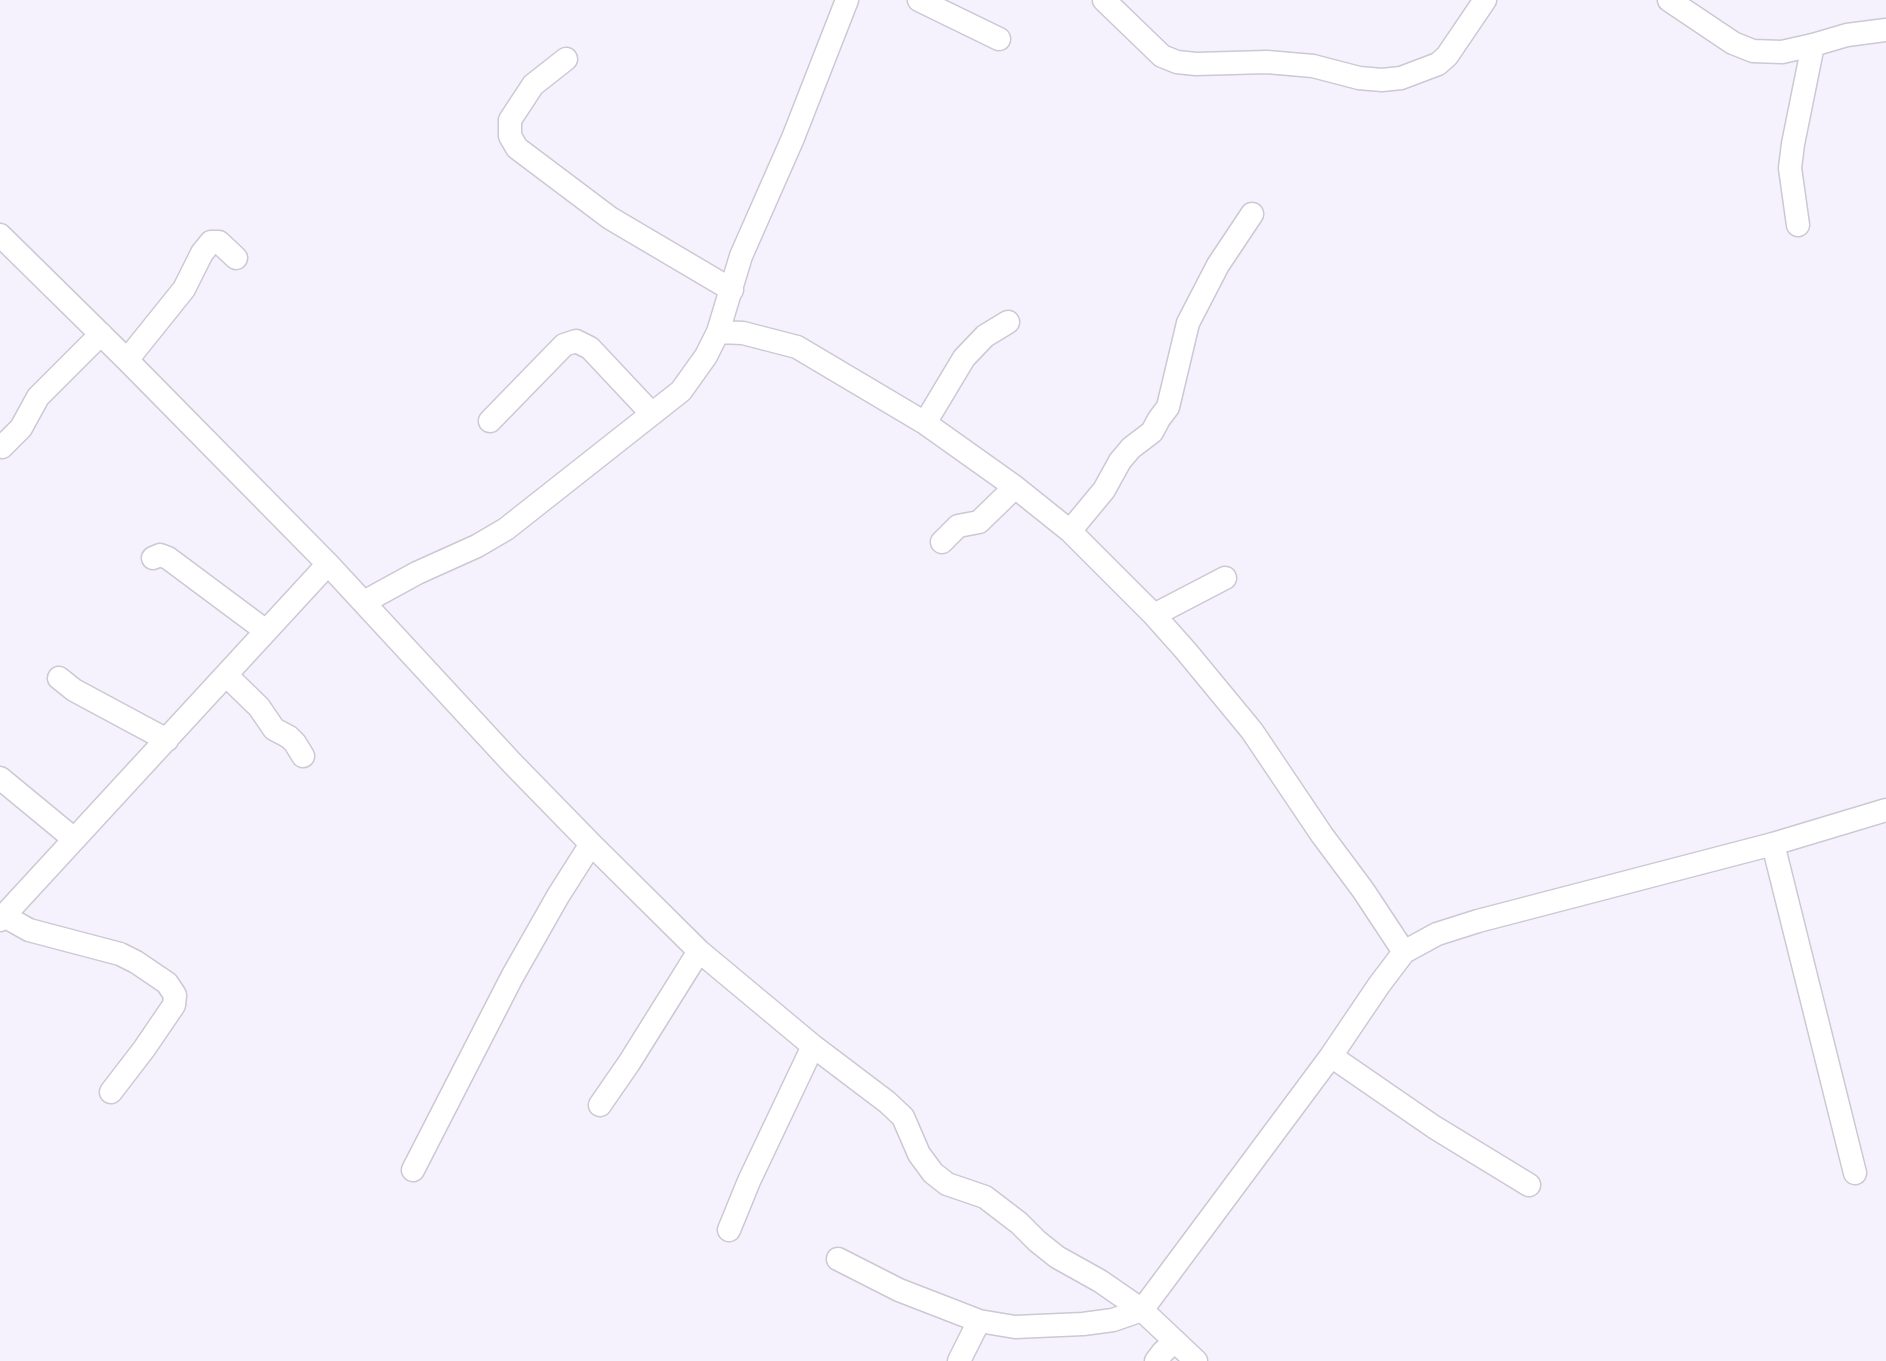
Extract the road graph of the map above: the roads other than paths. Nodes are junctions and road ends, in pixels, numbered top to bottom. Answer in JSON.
{"nodes":[{"id":1,"x":847,"y":0,"type":"edge"},
{"id":2,"x":919,"y":0,"type":"edge"},
{"id":3,"x":1104,"y":0,"type":"edge"},
{"id":4,"x":1486,"y":0,"type":"edge"},
{"id":5,"x":1669,"y":0,"type":"edge"},
{"id":6,"x":1886,"y":30,"type":"edge"},
{"id":7,"x":999,"y":40,"type":"dead end"},
{"id":8,"x":1813,"y":45,"type":"junction"},
{"id":9,"x":566,"y":59,"type":"dead end"},
{"id":10,"x":1252,"y":214,"type":"dead end"},
{"id":11,"x":1798,"y":225,"type":"dead end"},
{"id":12,"x":0,"y":235,"type":"edge"},
{"id":13,"x":236,"y":258,"type":"dead end"},
{"id":14,"x":732,"y":290,"type":"junction"},
{"id":15,"x":1008,"y":322,"type":"dead end"},
{"id":16,"x":718,"y":332,"type":"junction"},
{"id":17,"x":101,"y":334,"type":"junction"},
{"id":18,"x":127,"y":360,"type":"junction"},
{"id":19,"x":652,"y":414,"type":"junction"},
{"id":20,"x":490,"y":421,"type":"dead end"},
{"id":21,"x":925,"y":423,"type":"junction"},
{"id":22,"x":2,"y":447,"type":"dead end"},
{"id":23,"x":1015,"y":487,"type":"junction"},
{"id":24,"x":1070,"y":532,"type":"junction"},
{"id":25,"x":942,"y":542,"type":"dead end"},
{"id":26,"x":153,"y":558,"type":"dead end"},
{"id":27,"x":328,"y":564,"type":"junction"},
{"id":28,"x":1225,"y":578,"type":"dead end"},
{"id":29,"x":364,"y":602,"type":"junction"},
{"id":30,"x":1154,"y":615,"type":"junction"},
{"id":31,"x":266,"y":631,"type":"junction"},
{"id":32,"x":226,"y":675,"type":"junction"},
{"id":33,"x":59,"y":678,"type":"dead end"},
{"id":34,"x":166,"y":740,"type":"junction"},
{"id":35,"x":302,"y":756,"type":"dead end"},
{"id":36,"x":0,"y":778,"type":"edge"},
{"id":37,"x":1886,"y":810,"type":"edge"},
{"id":38,"x":74,"y":839,"type":"junction"},
{"id":39,"x":591,"y":844,"type":"junction"},
{"id":40,"x":1774,"y":844,"type":"junction"},
{"id":41,"x":2,"y":918,"type":"edge"},
{"id":42,"x":699,"y":951,"type":"junction"},
{"id":43,"x":1404,"y":952,"type":"junction"},
{"id":44,"x":813,"y":1046,"type":"junction"},
{"id":45,"x":1332,"y":1056,"type":"junction"},
{"id":46,"x":111,"y":1092,"type":"dead end"},
{"id":47,"x":600,"y":1105,"type":"dead end"},
{"id":48,"x":413,"y":1170,"type":"dead end"},
{"id":49,"x":1855,"y":1174,"type":"dead end"},
{"id":50,"x":1529,"y":1185,"type":"dead end"},
{"id":51,"x":729,"y":1230,"type":"dead end"},
{"id":52,"x":838,"y":1258,"type":"dead end"},
{"id":53,"x":1142,"y":1310,"type":"junction"},
{"id":54,"x":979,"y":1321,"type":"junction"},
{"id":55,"x":1175,"y":1341,"type":"junction"},
{"id":56,"x":958,"y":1361,"type":"edge"},
{"id":57,"x":1156,"y":1361,"type":"edge"},
{"id":58,"x":1196,"y":1361,"type":"edge"}],
"edges":[{"from":1,"to":14,"type":"street"},
{"from":2,"to":7,"type":"street"},
{"from":3,"to":4,"type":"street"},
{"from":5,"to":8,"type":"street"},
{"from":6,"to":8,"type":"street"},
{"from":8,"to":11,"type":"street"},
{"from":9,"to":14,"type":"street"},
{"from":10,"to":24,"type":"street"},
{"from":12,"to":17,"type":"street"},
{"from":13,"to":18,"type":"street"},
{"from":14,"to":16,"type":"street"},
{"from":15,"to":21,"type":"street"},
{"from":16,"to":19,"type":"street"},
{"from":16,"to":21,"type":"street"},
{"from":17,"to":18,"type":"street"},
{"from":17,"to":22,"type":"street"},
{"from":18,"to":27,"type":"street"},
{"from":19,"to":20,"type":"street"},
{"from":19,"to":29,"type":"street"},
{"from":21,"to":23,"type":"street"},
{"from":23,"to":24,"type":"street"},
{"from":23,"to":25,"type":"street"},
{"from":24,"to":30,"type":"street"},
{"from":26,"to":31,"type":"street"},
{"from":27,"to":29,"type":"street"},
{"from":27,"to":31,"type":"street"},
{"from":28,"to":30,"type":"street"},
{"from":29,"to":39,"type":"street"},
{"from":30,"to":43,"type":"street"},
{"from":31,"to":32,"type":"street"},
{"from":32,"to":34,"type":"street"},
{"from":32,"to":35,"type":"street"},
{"from":33,"to":34,"type":"street"},
{"from":34,"to":38,"type":"street"},
{"from":36,"to":38,"type":"street"},
{"from":37,"to":40,"type":"street"},
{"from":38,"to":41,"type":"street"},
{"from":39,"to":42,"type":"street"},
{"from":39,"to":48,"type":"street"},
{"from":40,"to":43,"type":"street"},
{"from":40,"to":49,"type":"street"},
{"from":41,"to":46,"type":"street"},
{"from":42,"to":44,"type":"street"},
{"from":42,"to":47,"type":"street"},
{"from":43,"to":45,"type":"street"},
{"from":44,"to":51,"type":"street"},
{"from":44,"to":53,"type":"street"},
{"from":45,"to":50,"type":"street"},
{"from":45,"to":53,"type":"street"},
{"from":52,"to":54,"type":"street"},
{"from":53,"to":54,"type":"street"},
{"from":53,"to":55,"type":"street"},
{"from":54,"to":56,"type":"street"},
{"from":55,"to":57,"type":"street"},
{"from":55,"to":58,"type":"street"}]}
